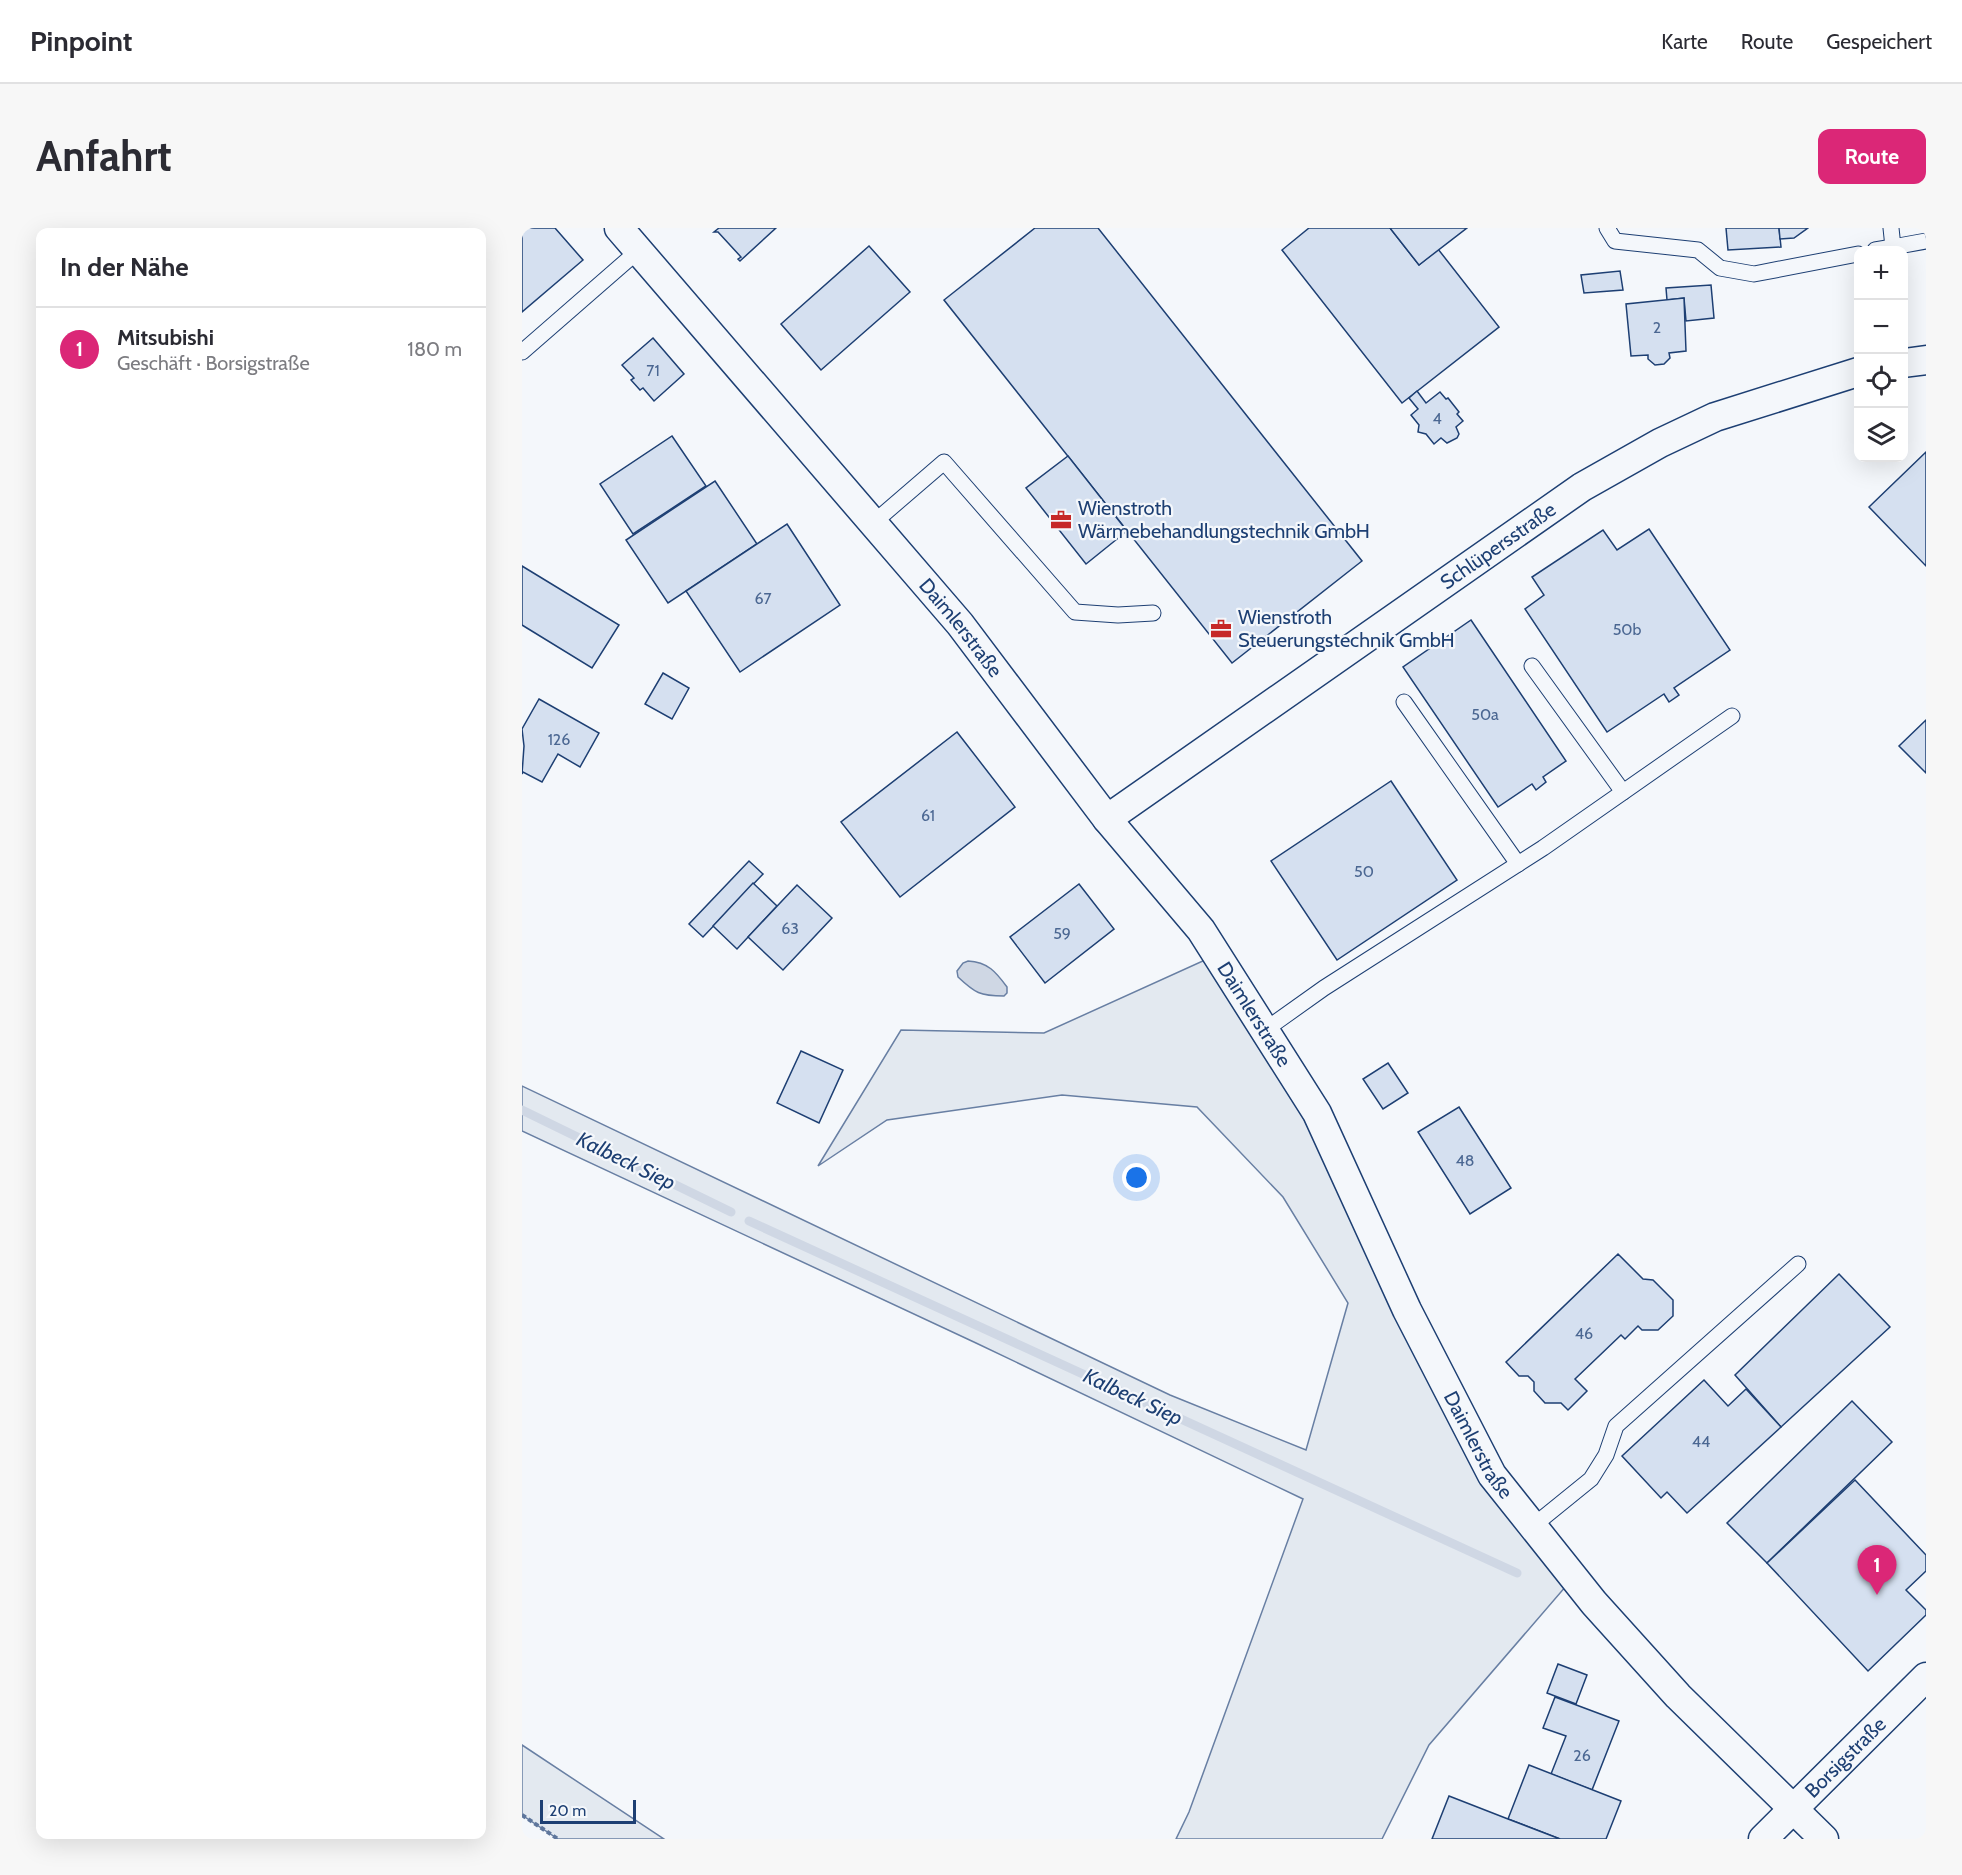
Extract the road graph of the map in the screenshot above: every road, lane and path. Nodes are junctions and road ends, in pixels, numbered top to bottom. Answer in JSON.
{"nodes":[{"id":1,"x":619,"y":228,"type":"edge"},
{"id":2,"x":1607,"y":228,"type":"edge"},
{"id":3,"x":1891,"y":228,"type":"edge"},
{"id":4,"x":1926,"y":241,"type":"edge"},
{"id":5,"x":1893,"y":246,"type":"edge"},
{"id":6,"x":1898,"y":246,"type":"edge"},
{"id":7,"x":639,"y":250,"type":"junction"},
{"id":8,"x":1854,"y":255,"type":"edge"},
{"id":9,"x":522,"y":352,"type":"edge"},
{"id":10,"x":1926,"y":360,"type":"edge"},
{"id":11,"x":1908,"y":362,"type":"edge"},
{"id":12,"x":1854,"y":373,"type":"edge"},
{"id":13,"x":872,"y":524,"type":"junction"},
{"id":14,"x":1153,"y":614,"type":"dead end"},
{"id":15,"x":1532,"y":666,"type":"dead end"},
{"id":16,"x":1404,"y":702,"type":"dead end"},
{"id":17,"x":1732,"y":716,"type":"dead end"},
{"id":18,"x":1623,"y":792,"type":"junction"},
{"id":19,"x":1107,"y":819,"type":"junction"},
{"id":20,"x":1518,"y":864,"type":"junction"},
{"id":21,"x":1265,"y":1030,"type":"junction"},
{"id":22,"x":1798,"y":1264,"type":"dead end"},
{"id":23,"x":1533,"y":1526,"type":"junction"},
{"id":24,"x":1925,"y":1680,"type":"edge"},
{"id":25,"x":1793,"y":1809,"type":"junction"},
{"id":26,"x":522,"y":1815,"type":"edge"},
{"id":27,"x":558,"y":1839,"type":"edge"},
{"id":28,"x":1763,"y":1839,"type":"edge"},
{"id":29,"x":1824,"y":1839,"type":"edge"}],
"edges":[{"from":1,"to":7,"type":"street","name":"Daimlerstraße"},
{"from":2,"to":8,"type":"lane"},
{"from":3,"to":5,"type":"lane"},
{"from":4,"to":6,"type":"lane"},
{"from":7,"to":9,"type":"lane"},
{"from":7,"to":13,"type":"street","name":"Daimlerstraße"},
{"from":10,"to":11,"type":"street"},
{"from":12,"to":19,"type":"street","name":"Schlüpersstraße"},
{"from":13,"to":14,"type":"lane"},
{"from":13,"to":19,"type":"street","name":"Daimlerstraße"},
{"from":15,"to":18,"type":"lane"},
{"from":16,"to":20,"type":"lane"},
{"from":17,"to":18,"type":"lane"},
{"from":18,"to":20,"type":"lane"},
{"from":19,"to":21,"type":"street","name":"Daimlerstraße"},
{"from":20,"to":21,"type":"lane"},
{"from":21,"to":23,"type":"street","name":"Daimlerstraße"},
{"from":22,"to":23,"type":"lane"},
{"from":23,"to":25,"type":"street","name":"Daimlerstraße"},
{"from":24,"to":25,"type":"street","name":"Borsigstraße"},
{"from":25,"to":28,"type":"street","name":"Borsigstraße"},
{"from":25,"to":29,"type":"street","name":"Daimlerstraße"},
{"from":26,"to":27,"type":"path"}]}
